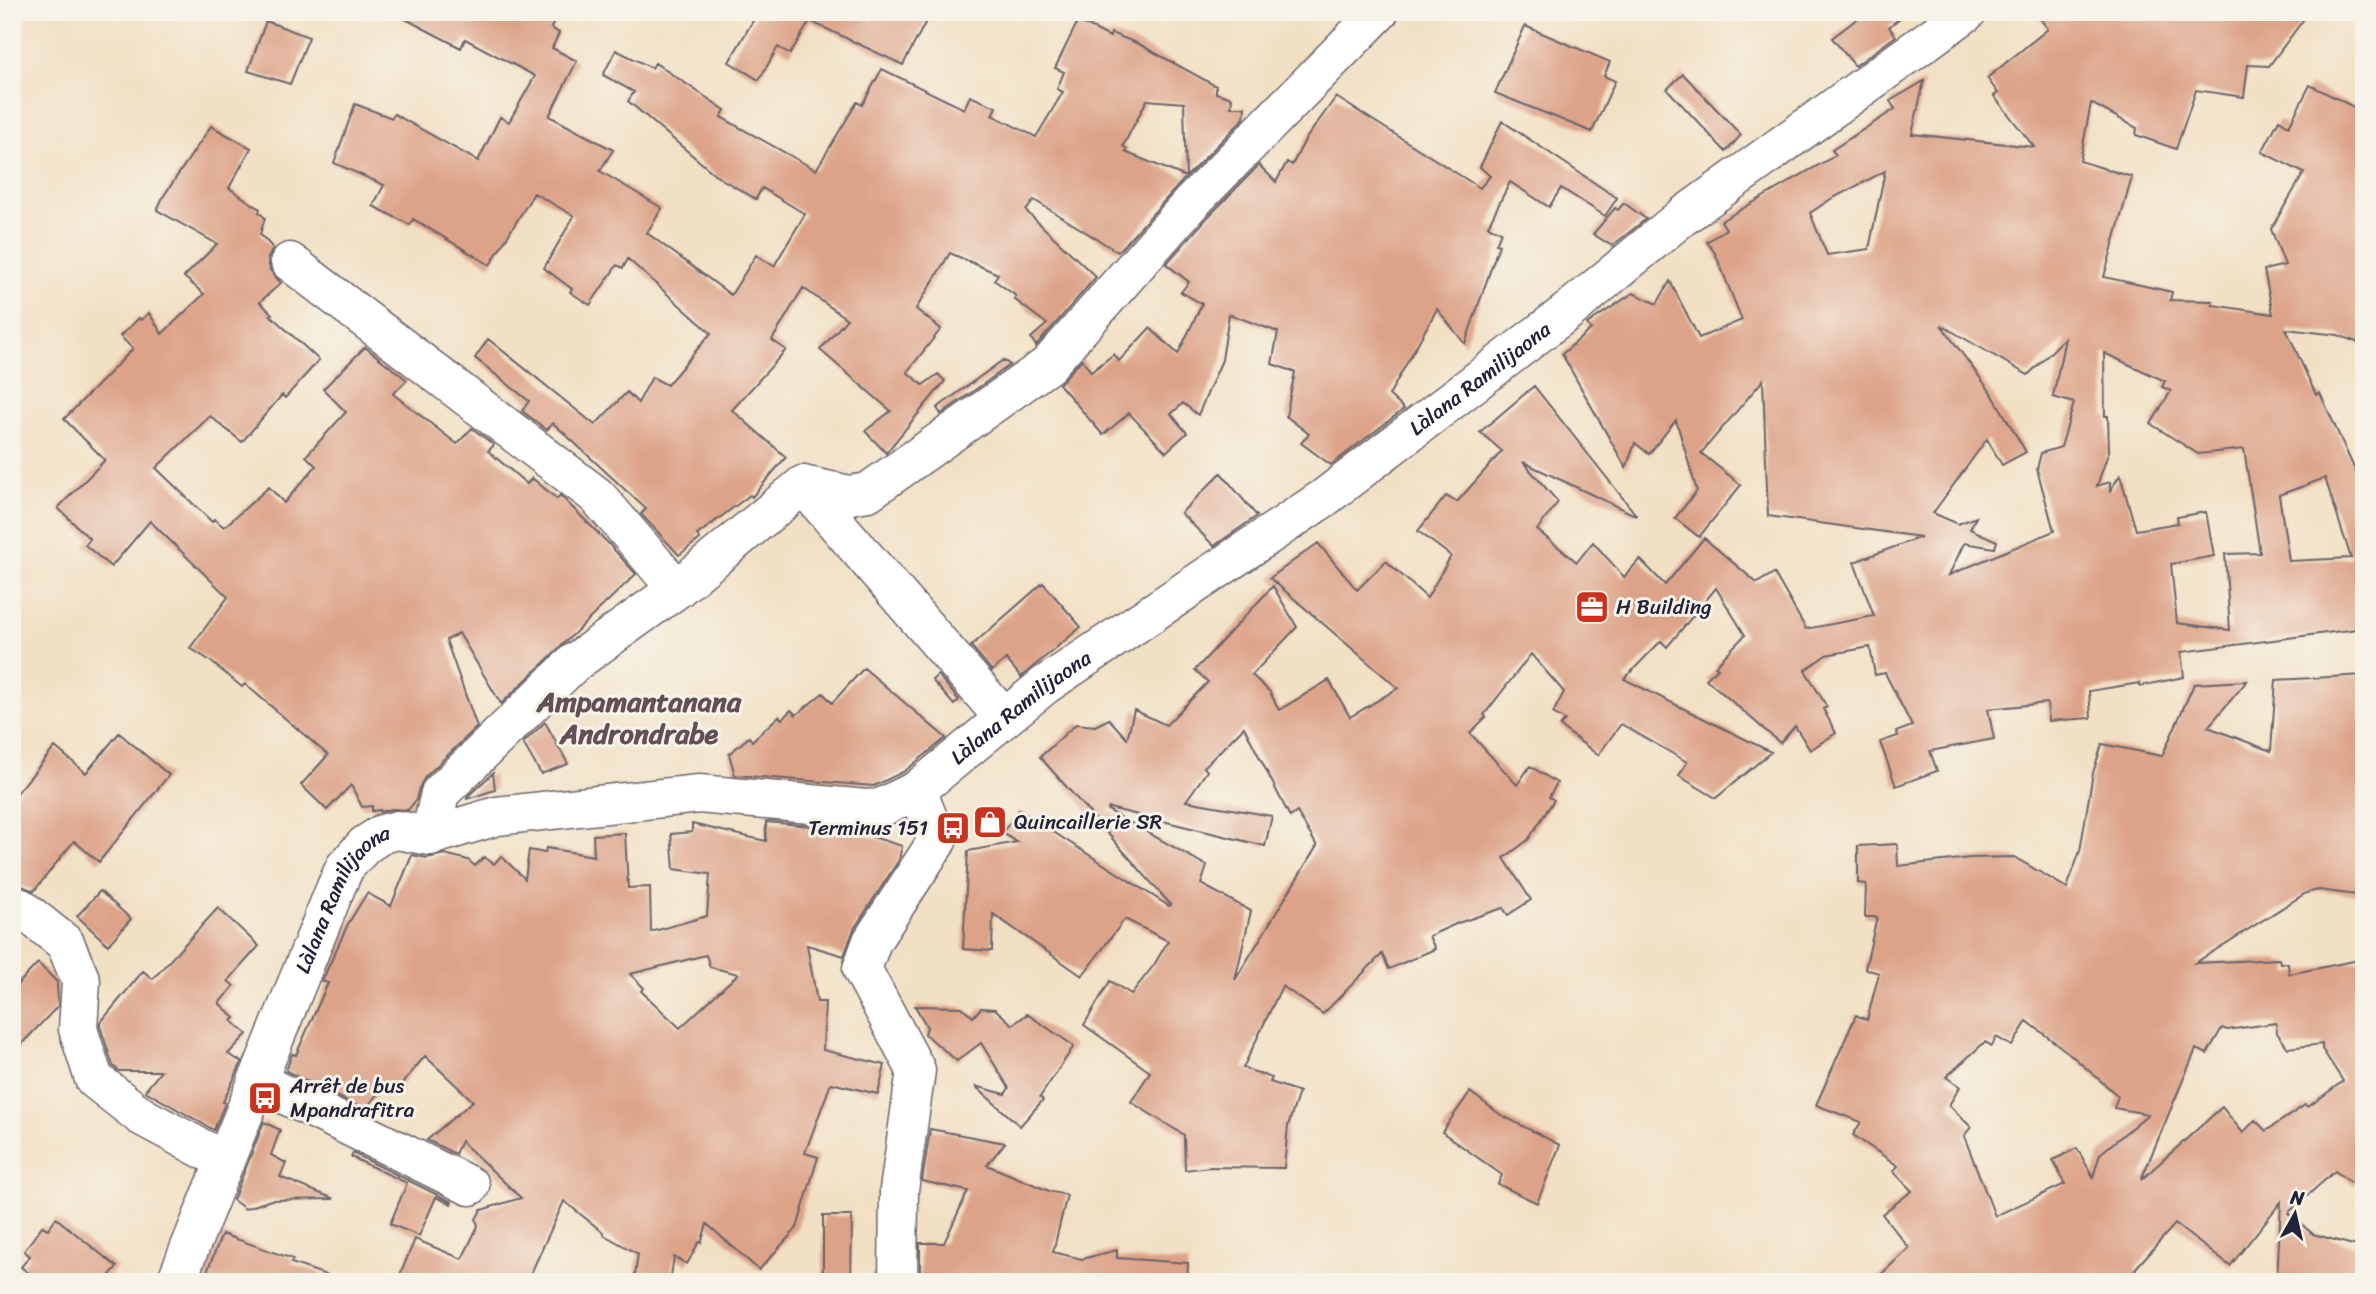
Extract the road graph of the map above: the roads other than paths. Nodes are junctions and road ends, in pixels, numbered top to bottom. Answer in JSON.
{"nodes":[{"id":1,"x":1379,"y":12,"type":"edge"},
{"id":2,"x":1967,"y":12,"type":"edge"},
{"id":3,"x":290,"y":262,"type":"dead end"},
{"id":4,"x":803,"y":485,"type":"junction"},
{"id":5,"x":677,"y":589,"type":"junction"},
{"id":6,"x":1004,"y":718,"type":"junction"},
{"id":7,"x":917,"y":790,"type":"junction"},
{"id":8,"x":430,"y":836,"type":"junction"},
{"id":9,"x":12,"y":904,"type":"edge"},
{"id":10,"x":257,"y":1081,"type":"junction"},
{"id":11,"x":225,"y":1161,"type":"junction"},
{"id":12,"x":470,"y":1186,"type":"dead end"},
{"id":13,"x":176,"y":1282,"type":"edge"},
{"id":14,"x":898,"y":1282,"type":"edge"}],
"edges":[{"from":1,"to":4,"type":"street"},
{"from":2,"to":6,"type":"street","name":"Làlana Ramilijaona"},
{"from":3,"to":5,"type":"street"},
{"from":4,"to":5,"type":"street"},
{"from":4,"to":6,"type":"street"},
{"from":5,"to":8,"type":"street"},
{"from":6,"to":7,"type":"street","name":"Làlana Ramilijaona"},
{"from":7,"to":8,"type":"street","name":"Làlana Ramilijaona"},
{"from":7,"to":14,"type":"street"},
{"from":8,"to":10,"type":"street","name":"Làlana Ramilijaona"},
{"from":9,"to":11,"type":"street"},
{"from":10,"to":11,"type":"street","name":"Làlana Ramilijaona"},
{"from":10,"to":12,"type":"street"},
{"from":11,"to":13,"type":"street","name":"Làlana Ramilijaona"}]}
